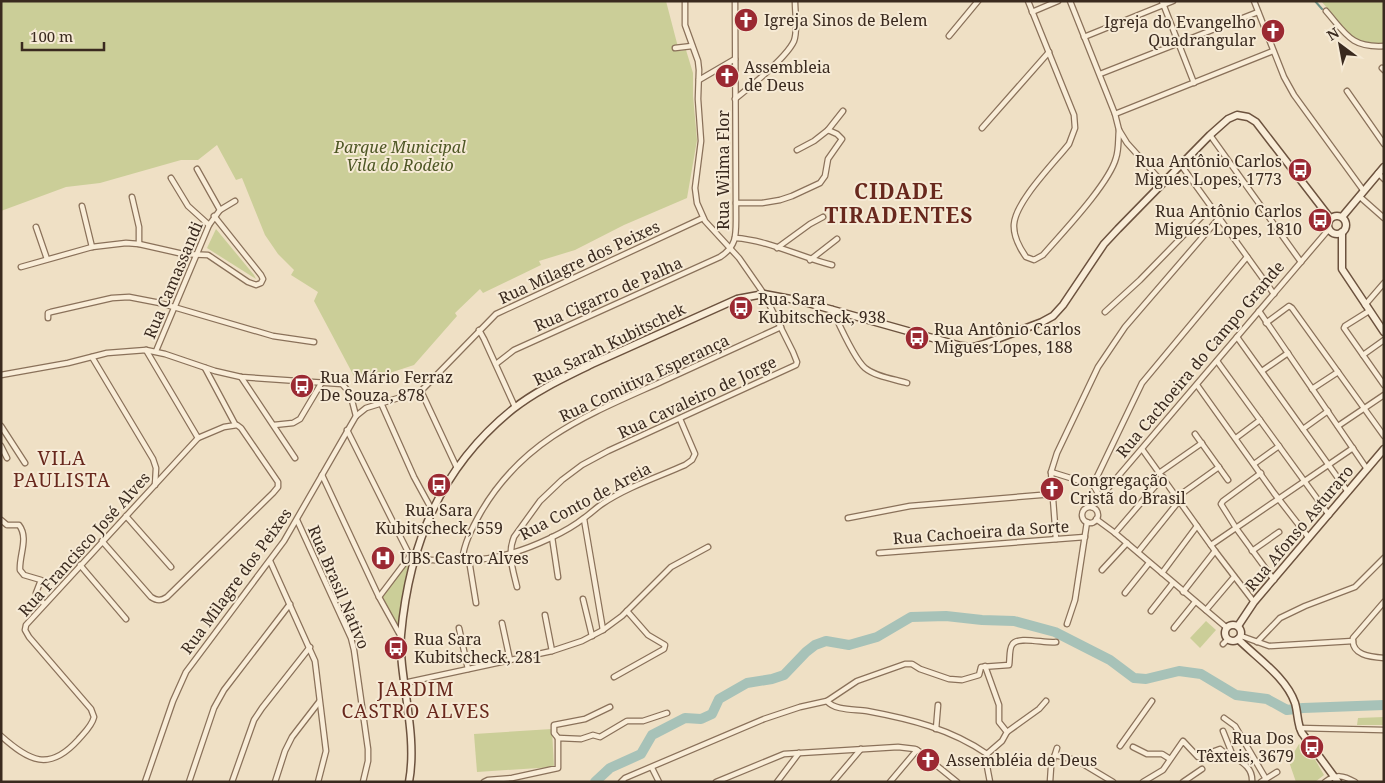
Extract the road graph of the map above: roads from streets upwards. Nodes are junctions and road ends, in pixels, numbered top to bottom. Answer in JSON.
{"nodes":[{"id":1,"x":684,"y":1,"type":"edge"},
{"id":2,"x":735,"y":1,"type":"edge"},
{"id":3,"x":795,"y":1,"type":"edge"},
{"id":4,"x":978,"y":1,"type":"edge"},
{"id":5,"x":1028,"y":1,"type":"edge"},
{"id":6,"x":1058,"y":1,"type":"edge"},
{"id":7,"x":1070,"y":1,"type":"edge"},
{"id":8,"x":1172,"y":1,"type":"edge"},
{"id":9,"x":1254,"y":1,"type":"edge"},
{"id":10,"x":1163,"y":3,"type":"edge"},
{"id":11,"x":1326,"y":11,"type":"dead end"},
{"id":12,"x":1032,"y":12,"type":"junction"},
{"id":13,"x":1258,"y":12,"type":"junction"},
{"id":14,"x":949,"y":36,"type":"dead end"},
{"id":15,"x":1084,"y":37,"type":"junction"},
{"id":16,"x":1179,"y":44,"type":"junction"},
{"id":17,"x":692,"y":46,"type":"junction"},
{"id":18,"x":1384,"y":46,"type":"edge"},
{"id":19,"x":675,"y":48,"type":"dead end"},
{"id":20,"x":1273,"y":51,"type":"junction"},
{"id":21,"x":1049,"y":52,"type":"junction"},
{"id":22,"x":735,"y":59,"type":"junction"},
{"id":23,"x":1100,"y":74,"type":"junction"},
{"id":24,"x":699,"y":80,"type":"junction"},
{"id":25,"x":1194,"y":84,"type":"junction"},
{"id":26,"x":1347,"y":91,"type":"dead end"},
{"id":27,"x":735,"y":99,"type":"junction"},
{"id":28,"x":843,"y":111,"type":"dead end"},
{"id":29,"x":1115,"y":114,"type":"junction"},
{"id":30,"x":982,"y":128,"type":"dead end"},
{"id":31,"x":828,"y":130,"type":"junction"},
{"id":32,"x":1119,"y":130,"type":"junction"},
{"id":33,"x":1210,"y":135,"type":"junction"},
{"id":34,"x":1384,"y":144,"type":"edge"},
{"id":35,"x":797,"y":150,"type":"dead end"},
{"id":36,"x":1181,"y":165,"type":"junction"},
{"id":37,"x":1384,"y":167,"type":"edge"},
{"id":38,"x":197,"y":168,"type":"dead end"},
{"id":39,"x":1378,"y":173,"type":"junction"},
{"id":40,"x":171,"y":178,"type":"dead end"},
{"id":41,"x":1384,"y":178,"type":"edge"},
{"id":42,"x":1163,"y":183,"type":"junction"},
{"id":43,"x":1361,"y":193,"type":"junction"},
{"id":44,"x":132,"y":197,"type":"dead end"},
{"id":45,"x":235,"y":201,"type":"dead end"},
{"id":46,"x":736,"y":203,"type":"junction"},
{"id":47,"x":82,"y":206,"type":"dead end"},
{"id":48,"x":1211,"y":207,"type":"junction"},
{"id":49,"x":220,"y":210,"type":"junction"},
{"id":50,"x":214,"y":216,"type":"junction"},
{"id":51,"x":823,"y":217,"type":"dead end"},
{"id":52,"x":1342,"y":217,"type":"junction"},
{"id":53,"x":703,"y":218,"type":"junction"},
{"id":54,"x":1219,"y":218,"type":"junction"},
{"id":55,"x":1330,"y":218,"type":"junction"},
{"id":56,"x":1384,"y":218,"type":"edge"},
{"id":57,"x":209,"y":225,"type":"junction"},
{"id":58,"x":36,"y":228,"type":"dead end"},
{"id":59,"x":1329,"y":229,"type":"junction"},
{"id":60,"x":1342,"y":232,"type":"junction"},
{"id":61,"x":735,"y":238,"type":"junction"},
{"id":62,"x":837,"y":239,"type":"dead end"},
{"id":63,"x":139,"y":244,"type":"junction"},
{"id":64,"x":92,"y":247,"type":"junction"},
{"id":65,"x":731,"y":248,"type":"junction"},
{"id":66,"x":777,"y":248,"type":"junction"},
{"id":67,"x":197,"y":254,"type":"junction"},
{"id":68,"x":1247,"y":257,"type":"junction"},
{"id":69,"x":48,"y":259,"type":"junction"},
{"id":70,"x":810,"y":260,"type":"junction"},
{"id":71,"x":1301,"y":262,"type":"junction"},
{"id":72,"x":832,"y":265,"type":"dead end"},
{"id":73,"x":21,"y":267,"type":"dead end"},
{"id":74,"x":1384,"y":283,"type":"edge"},
{"id":75,"x":764,"y":294,"type":"junction"},
{"id":76,"x":1274,"y":294,"type":"junction"},
{"id":77,"x":174,"y":308,"type":"junction"},
{"id":78,"x":1366,"y":308,"type":"junction"},
{"id":79,"x":832,"y":310,"type":"junction"},
{"id":80,"x":1259,"y":311,"type":"junction"},
{"id":81,"x":1105,"y":312,"type":"dead end"},
{"id":82,"x":48,"y":318,"type":"dead end"},
{"id":83,"x":1266,"y":323,"type":"junction"},
{"id":84,"x":781,"y":327,"type":"junction"},
{"id":85,"x":479,"y":330,"type":"junction"},
{"id":86,"x":1384,"y":332,"type":"edge"},
{"id":87,"x":1237,"y":337,"type":"junction"},
{"id":88,"x":1384,"y":340,"type":"edge"},
{"id":89,"x":314,"y":342,"type":"dead end"},
{"id":90,"x":146,"y":350,"type":"junction"},
{"id":91,"x":156,"y":351,"type":"junction"},
{"id":92,"x":1288,"y":353,"type":"junction"},
{"id":93,"x":1363,"y":355,"type":"junction"},
{"id":94,"x":92,"y":357,"type":"junction"},
{"id":95,"x":1217,"y":361,"type":"junction"},
{"id":96,"x":496,"y":364,"type":"junction"},
{"id":97,"x":205,"y":368,"type":"junction"},
{"id":98,"x":1262,"y":371,"type":"junction"},
{"id":99,"x":1338,"y":372,"type":"junction"},
{"id":100,"x":1,"y":375,"type":"edge"},
{"id":101,"x":241,"y":377,"type":"junction"},
{"id":102,"x":322,"y":382,"type":"junction"},
{"id":103,"x":907,"y":383,"type":"dead end"},
{"id":104,"x":1198,"y":384,"type":"junction"},
{"id":105,"x":1384,"y":385,"type":"edge"},
{"id":106,"x":1312,"y":389,"type":"junction"},
{"id":107,"x":421,"y":391,"type":"junction"},
{"id":108,"x":1384,"y":395,"type":"edge"},
{"id":109,"x":381,"y":403,"type":"junction"},
{"id":110,"x":515,"y":407,"type":"junction"},
{"id":111,"x":1364,"y":408,"type":"junction"},
{"id":112,"x":1328,"y":412,"type":"junction"},
{"id":113,"x":356,"y":416,"type":"junction"},
{"id":114,"x":680,"y":419,"type":"junction"},
{"id":115,"x":1260,"y":420,"type":"junction"},
{"id":116,"x":235,"y":424,"type":"junction"},
{"id":117,"x":1,"y":426,"type":"edge"},
{"id":118,"x":274,"y":426,"type":"junction"},
{"id":119,"x":1338,"y":426,"type":"junction"},
{"id":120,"x":1303,"y":429,"type":"junction"},
{"id":121,"x":347,"y":430,"type":"junction"},
{"id":122,"x":1195,"y":434,"type":"dead end"},
{"id":123,"x":1384,"y":436,"type":"edge"},
{"id":124,"x":198,"y":438,"type":"junction"},
{"id":125,"x":1236,"y":438,"type":"junction"},
{"id":126,"x":1202,"y":443,"type":"junction"},
{"id":127,"x":1,"y":446,"type":"edge"},
{"id":128,"x":1279,"y":446,"type":"junction"},
{"id":129,"x":1353,"y":448,"type":"junction"},
{"id":130,"x":1142,"y":449,"type":"junction"},
{"id":131,"x":1384,"y":449,"type":"edge"},
{"id":132,"x":7,"y":458,"type":"dead end"},
{"id":133,"x":295,"y":458,"type":"dead end"},
{"id":134,"x":25,"y":463,"type":"dead end"},
{"id":135,"x":1254,"y":464,"type":"junction"},
{"id":136,"x":1329,"y":464,"type":"junction"},
{"id":137,"x":1219,"y":467,"type":"junction"},
{"id":138,"x":457,"y":468,"type":"junction"},
{"id":139,"x":1367,"y":469,"type":"junction"},
{"id":140,"x":1051,"y":472,"type":"junction"},
{"id":141,"x":1261,"y":473,"type":"junction"},
{"id":142,"x":322,"y":475,"type":"junction"},
{"id":143,"x":1161,"y":475,"type":"junction"},
{"id":144,"x":1228,"y":480,"type":"dead end"},
{"id":145,"x":1304,"y":481,"type":"junction"},
{"id":146,"x":154,"y":486,"type":"junction"},
{"id":147,"x":1093,"y":486,"type":"junction"},
{"id":148,"x":1348,"y":492,"type":"junction"},
{"id":149,"x":1053,"y":494,"type":"junction"},
{"id":150,"x":1101,"y":498,"type":"junction"},
{"id":151,"x":1278,"y":498,"type":"junction"},
{"id":152,"x":1178,"y":499,"type":"junction"},
{"id":153,"x":1092,"y":507,"type":"junction"},
{"id":154,"x":432,"y":510,"type":"junction"},
{"id":155,"x":1329,"y":514,"type":"junction"},
{"id":156,"x":126,"y":516,"type":"junction"},
{"id":157,"x":848,"y":518,"type":"dead end"},
{"id":158,"x":584,"y":519,"type":"junction"},
{"id":159,"x":1096,"y":519,"type":"junction"},
{"id":160,"x":1,"y":520,"type":"edge"},
{"id":161,"x":297,"y":520,"type":"junction"},
{"id":162,"x":1087,"y":522,"type":"junction"},
{"id":163,"x":1197,"y":526,"type":"junction"},
{"id":164,"x":1236,"y":528,"type":"junction"},
{"id":165,"x":1279,"y":532,"type":"dead end"},
{"id":166,"x":1115,"y":533,"type":"junction"},
{"id":167,"x":552,"y":537,"type":"junction"},
{"id":168,"x":1085,"y":537,"type":"junction"},
{"id":169,"x":1309,"y":538,"type":"junction"},
{"id":170,"x":1056,"y":539,"type":"junction"},
{"id":171,"x":102,"y":541,"type":"junction"},
{"id":172,"x":1127,"y":543,"type":"junction"},
{"id":173,"x":1211,"y":545,"type":"junction"},
{"id":174,"x":708,"y":547,"type":"dead end"},
{"id":175,"x":1215,"y":551,"type":"junction"},
{"id":176,"x":1252,"y":551,"type":"junction"},
{"id":177,"x":1138,"y":552,"type":"junction"},
{"id":178,"x":510,"y":553,"type":"junction"},
{"id":179,"x":879,"y":553,"type":"dead end"},
{"id":180,"x":412,"y":558,"type":"junction"},
{"id":181,"x":1384,"y":558,"type":"edge"},
{"id":182,"x":469,"y":560,"type":"junction"},
{"id":183,"x":270,"y":561,"type":"junction"},
{"id":184,"x":462,"y":561,"type":"junction"},
{"id":185,"x":1149,"y":562,"type":"junction"},
{"id":186,"x":80,"y":565,"type":"junction"},
{"id":187,"x":171,"y":567,"type":"dead end"},
{"id":188,"x":1102,"y":570,"type":"dead end"},
{"id":189,"x":1162,"y":573,"type":"junction"},
{"id":190,"x":558,"y":576,"type":"dead end"},
{"id":191,"x":1234,"y":577,"type":"junction"},
{"id":192,"x":1274,"y":580,"type":"junction"},
{"id":193,"x":1173,"y":583,"type":"junction"},
{"id":194,"x":517,"y":588,"type":"dead end"},
{"id":195,"x":1184,"y":592,"type":"junction"},
{"id":196,"x":1125,"y":593,"type":"dead end"},
{"id":197,"x":379,"y":597,"type":"junction"},
{"id":198,"x":583,"y":599,"type":"dead end"},
{"id":199,"x":1195,"y":602,"type":"junction"},
{"id":200,"x":1254,"y":602,"type":"junction"},
{"id":201,"x":1384,"y":602,"type":"edge"},
{"id":202,"x":476,"y":603,"type":"dead end"},
{"id":203,"x":44,"y":604,"type":"junction"},
{"id":204,"x":290,"y":604,"type":"junction"},
{"id":205,"x":1206,"y":610,"type":"junction"},
{"id":206,"x":627,"y":611,"type":"junction"},
{"id":207,"x":1151,"y":611,"type":"dead end"},
{"id":208,"x":545,"y":615,"type":"dead end"},
{"id":209,"x":126,"y":619,"type":"dead end"},
{"id":210,"x":502,"y":623,"type":"dead end"},
{"id":211,"x":1067,"y":624,"type":"dead end"},
{"id":212,"x":1238,"y":626,"type":"junction"},
{"id":213,"x":460,"y":628,"type":"dead end"},
{"id":214,"x":1174,"y":628,"type":"dead end"},
{"id":215,"x":1227,"y":628,"type":"junction"},
{"id":216,"x":603,"y":630,"type":"junction"},
{"id":217,"x":401,"y":636,"type":"junction"},
{"id":218,"x":592,"y":636,"type":"junction"},
{"id":219,"x":1239,"y":637,"type":"junction"},
{"id":220,"x":1353,"y":641,"type":"junction"},
{"id":221,"x":1056,"y":642,"type":"dead end"},
{"id":222,"x":1257,"y":642,"type":"junction"},
{"id":223,"x":310,"y":647,"type":"junction"},
{"id":224,"x":552,"y":651,"type":"junction"},
{"id":225,"x":1384,"y":658,"type":"edge"},
{"id":226,"x":510,"y":660,"type":"junction"},
{"id":227,"x":985,"y":666,"type":"junction"},
{"id":228,"x":468,"y":669,"type":"junction"},
{"id":229,"x":614,"y":677,"type":"dead end"},
{"id":230,"x":404,"y":683,"type":"junction"},
{"id":231,"x":827,"y":701,"type":"junction"},
{"id":232,"x":1046,"y":701,"type":"dead end"},
{"id":233,"x":1152,"y":701,"type":"dead end"},
{"id":234,"x":319,"y":702,"type":"junction"},
{"id":235,"x":938,"y":704,"type":"dead end"},
{"id":236,"x":610,"y":707,"type":"dead end"},
{"id":237,"x":667,"y":713,"type":"dead end"},
{"id":238,"x":1224,"y":718,"type":"dead end"},
{"id":239,"x":1299,"y":728,"type":"junction"},
{"id":240,"x":936,"y":729,"type":"junction"},
{"id":241,"x":1384,"y":730,"type":"edge"},
{"id":242,"x":1223,"y":731,"type":"dead end"},
{"id":243,"x":1006,"y":732,"type":"junction"},
{"id":244,"x":1,"y":736,"type":"edge"},
{"id":245,"x":558,"y":738,"type":"junction"},
{"id":246,"x":1120,"y":746,"type":"dead end"},
{"id":247,"x":1133,"y":747,"type":"dead end"},
{"id":248,"x":1057,"y":748,"type":"dead end"},
{"id":249,"x":861,"y":749,"type":"junction"},
{"id":250,"x":917,"y":750,"type":"junction"},
{"id":251,"x":799,"y":753,"type":"junction"},
{"id":252,"x":987,"y":754,"type":"junction"},
{"id":253,"x":1055,"y":755,"type":"junction"},
{"id":254,"x":1233,"y":756,"type":"junction"},
{"id":255,"x":1170,"y":759,"type":"junction"},
{"id":256,"x":652,"y":768,"type":"junction"},
{"id":257,"x":1202,"y":769,"type":"dead end"},
{"id":258,"x":1277,"y":772,"type":"dead end"},
{"id":259,"x":951,"y":776,"type":"junction"},
{"id":260,"x":1334,"y":776,"type":"junction"},
{"id":261,"x":1266,"y":779,"type":"junction"},
{"id":262,"x":1150,"y":780,"type":"edge"},
{"id":263,"x":145,"y":782,"type":"edge"},
{"id":264,"x":189,"y":782,"type":"edge"},
{"id":265,"x":232,"y":782,"type":"edge"},
{"id":266,"x":275,"y":782,"type":"edge"},
{"id":267,"x":318,"y":782,"type":"edge"},
{"id":268,"x":363,"y":782,"type":"edge"},
{"id":269,"x":409,"y":782,"type":"edge"},
{"id":270,"x":484,"y":782,"type":"edge"},
{"id":271,"x":621,"y":782,"type":"edge"},
{"id":272,"x":659,"y":782,"type":"edge"},
{"id":273,"x":716,"y":782,"type":"edge"},
{"id":274,"x":777,"y":782,"type":"edge"},
{"id":275,"x":833,"y":782,"type":"edge"},
{"id":276,"x":890,"y":782,"type":"edge"},
{"id":277,"x":946,"y":782,"type":"edge"},
{"id":278,"x":957,"y":782,"type":"edge"},
{"id":279,"x":990,"y":782,"type":"edge"},
{"id":280,"x":1050,"y":782,"type":"edge"},
{"id":281,"x":1113,"y":782,"type":"edge"},
{"id":282,"x":1143,"y":782,"type":"edge"},
{"id":283,"x":1183,"y":782,"type":"edge"},
{"id":284,"x":1252,"y":782,"type":"edge"},
{"id":285,"x":1261,"y":782,"type":"edge"},
{"id":286,"x":1325,"y":782,"type":"edge"},
{"id":287,"x":1338,"y":782,"type":"edge"},
{"id":288,"x":1355,"y":782,"type":"edge"}],
"edges":[{"from":1,"to":17,"type":"street"},
{"from":2,"to":22,"type":"street","name":"Rua Wilma Flor"},
{"from":3,"to":27,"type":"street"},
{"from":4,"to":14,"type":"street"},
{"from":5,"to":12,"type":"street"},
{"from":6,"to":12,"type":"street"},
{"from":7,"to":15,"type":"street"},
{"from":8,"to":10,"type":"street"},
{"from":9,"to":13,"type":"street"},
{"from":10,"to":15,"type":"street"},
{"from":10,"to":16,"type":"street"},
{"from":11,"to":18,"type":"street"},
{"from":12,"to":21,"type":"street"},
{"from":13,"to":16,"type":"street"},
{"from":13,"to":20,"type":"street"},
{"from":15,"to":23,"type":"street"},
{"from":16,"to":23,"type":"street"},
{"from":16,"to":25,"type":"street"},
{"from":17,"to":19,"type":"street"},
{"from":17,"to":24,"type":"street"},
{"from":20,"to":25,"type":"street"},
{"from":20,"to":43,"type":"street"},
{"from":21,"to":30,"type":"street"},
{"from":21,"to":32,"type":"street"},
{"from":22,"to":24,"type":"street"},
{"from":22,"to":27,"type":"street","name":"Rua Wilma Flor"},
{"from":23,"to":29,"type":"street"},
{"from":24,"to":53,"type":"street"},
{"from":25,"to":29,"type":"street"},
{"from":26,"to":34,"type":"street"},
{"from":27,"to":46,"type":"street","name":"Rua Wilma Flor"},
{"from":28,"to":31,"type":"street"},
{"from":29,"to":32,"type":"street"},
{"from":31,"to":35,"type":"street"},
{"from":31,"to":46,"type":"street"},
{"from":32,"to":42,"type":"street"},
{"from":33,"to":36,"type":"street"},
{"from":33,"to":55,"type":"street"},
{"from":33,"to":71,"type":"street"},
{"from":36,"to":42,"type":"street"},
{"from":36,"to":48,"type":"street"},
{"from":37,"to":39,"type":"street"},
{"from":38,"to":49,"type":"street"},
{"from":39,"to":41,"type":"street"},
{"from":39,"to":43,"type":"street"},
{"from":40,"to":57,"type":"street"},
{"from":42,"to":79,"type":"street"},
{"from":43,"to":52,"type":"street"},
{"from":43,"to":56,"type":"street"},
{"from":44,"to":63,"type":"street"},
{"from":45,"to":49,"type":"street","name":"Rua Camassandi"},
{"from":46,"to":61,"type":"street","name":"Rua Wilma Flor"},
{"from":47,"to":64,"type":"street"},
{"from":48,"to":54,"type":"street"},
{"from":48,"to":81,"type":"street"},
{"from":49,"to":50,"type":"street","name":"Rua Camassandi"},
{"from":50,"to":57,"type":"street","name":"Rua Camassandi"},
{"from":50,"to":67,"type":"street"},
{"from":51,"to":66,"type":"street"},
{"from":52,"to":55,"type":"street"},
{"from":52,"to":60,"type":"street"},
{"from":53,"to":65,"type":"street","name":"Rua Cavaleiro de Jorge"},
{"from":53,"to":85,"type":"street","name":"Rua Milagre dos Peixes"},
{"from":54,"to":68,"type":"street"},
{"from":54,"to":140,"type":"street"},
{"from":55,"to":59,"type":"street"},
{"from":57,"to":67,"type":"street","name":"Rua Camassandi"},
{"from":58,"to":69,"type":"street"},
{"from":59,"to":60,"type":"street"},
{"from":59,"to":71,"type":"street","name":"Rua Cachoeira do Campo Grande"},
{"from":60,"to":78,"type":"street"},
{"from":61,"to":65,"type":"street","name":"Rua Wilma Flor"},
{"from":61,"to":66,"type":"street"},
{"from":62,"to":70,"type":"street"},
{"from":63,"to":64,"type":"street"},
{"from":63,"to":67,"type":"street"},
{"from":64,"to":69,"type":"street"},
{"from":65,"to":75,"type":"street","name":"Rua Cavaleiro de Jorge"},
{"from":65,"to":96,"type":"street","name":"Rua Cigarro de Palha"},
{"from":66,"to":70,"type":"street"},
{"from":67,"to":77,"type":"street","name":"Rua Camassandi"},
{"from":68,"to":76,"type":"street"},
{"from":68,"to":147,"type":"street"},
{"from":69,"to":73,"type":"street"},
{"from":70,"to":72,"type":"street"},
{"from":71,"to":76,"type":"street","name":"Rua Cachoeira do Campo Grande"},
{"from":74,"to":78,"type":"street"},
{"from":75,"to":79,"type":"street"},
{"from":75,"to":84,"type":"street","name":"Rua Cavaleiro de Jorge"},
{"from":75,"to":110,"type":"street","name":"Rua Sarah Kubitschek"},
{"from":76,"to":80,"type":"street","name":"Rua Cachoeira do Campo Grande"},
{"from":77,"to":82,"type":"street"},
{"from":77,"to":89,"type":"street"},
{"from":77,"to":91,"type":"street","name":"Rua Camassandi"},
{"from":78,"to":86,"type":"street"},
{"from":78,"to":93,"type":"street"},
{"from":79,"to":103,"type":"street"},
{"from":80,"to":83,"type":"street"},
{"from":80,"to":87,"type":"street","name":"Rua Cachoeira do Campo Grande"},
{"from":83,"to":92,"type":"street"},
{"from":83,"to":99,"type":"street"},
{"from":84,"to":114,"type":"street","name":"Rua Cavaleiro de Jorge"},
{"from":84,"to":184,"type":"street","name":"Rua Comitiva Esperança"},
{"from":85,"to":96,"type":"street"},
{"from":85,"to":107,"type":"street","name":"Rua Milagre dos Peixes"},
{"from":87,"to":95,"type":"street","name":"Rua Cachoeira do Campo Grande"},
{"from":87,"to":98,"type":"street"},
{"from":88,"to":93,"type":"street"},
{"from":90,"to":91,"type":"street"},
{"from":90,"to":94,"type":"street"},
{"from":90,"to":124,"type":"street"},
{"from":91,"to":97,"type":"street"},
{"from":92,"to":98,"type":"street"},
{"from":92,"to":106,"type":"street"},
{"from":93,"to":105,"type":"street"},
{"from":94,"to":100,"type":"street"},
{"from":94,"to":146,"type":"street"},
{"from":95,"to":104,"type":"street","name":"Rua Cachoeira do Campo Grande"},
{"from":95,"to":115,"type":"street"},
{"from":96,"to":110,"type":"street"},
{"from":97,"to":101,"type":"street"},
{"from":97,"to":116,"type":"street"},
{"from":98,"to":120,"type":"street"},
{"from":99,"to":106,"type":"street"},
{"from":99,"to":111,"type":"street"},
{"from":101,"to":102,"type":"street"},
{"from":101,"to":118,"type":"street"},
{"from":102,"to":113,"type":"street"},
{"from":102,"to":118,"type":"street"},
{"from":104,"to":125,"type":"street"},
{"from":104,"to":130,"type":"street","name":"Rua Cachoeira do Campo Grande"},
{"from":106,"to":112,"type":"street"},
{"from":107,"to":109,"type":"street","name":"Rua Milagre dos Peixes"},
{"from":107,"to":138,"type":"street"},
{"from":108,"to":111,"type":"street"},
{"from":109,"to":113,"type":"street","name":"Rua Milagre dos Peixes"},
{"from":109,"to":154,"type":"street"},
{"from":110,"to":138,"type":"street","name":"Rua Sarah Kubitschek"},
{"from":111,"to":119,"type":"street"},
{"from":111,"to":123,"type":"street"},
{"from":112,"to":119,"type":"street"},
{"from":112,"to":120,"type":"street"},
{"from":113,"to":121,"type":"street","name":"Rua Milagre dos Peixes"},
{"from":114,"to":158,"type":"street","name":"Rua Conto de Areia"},
{"from":114,"to":178,"type":"street","name":"Rua Cavaleiro de Jorge"},
{"from":115,"to":125,"type":"street"},
{"from":115,"to":128,"type":"street"},
{"from":116,"to":124,"type":"street"},
{"from":116,"to":171,"type":"street"},
{"from":117,"to":134,"type":"street"},
{"from":118,"to":133,"type":"street"},
{"from":119,"to":129,"type":"street"},
{"from":120,"to":136,"type":"street"},
{"from":121,"to":142,"type":"street","name":"Rua Milagre dos Peixes"},
{"from":121,"to":180,"type":"street"},
{"from":122,"to":126,"type":"street"},
{"from":124,"to":146,"type":"street","name":"Rua Francisco José Alves"},
{"from":125,"to":135,"type":"street"},
{"from":126,"to":137,"type":"street"},
{"from":126,"to":143,"type":"street"},
{"from":127,"to":132,"type":"street"},
{"from":128,"to":135,"type":"street"},
{"from":128,"to":145,"type":"street"},
{"from":129,"to":136,"type":"street"},
{"from":129,"to":139,"type":"street"},
{"from":130,"to":143,"type":"street"},
{"from":130,"to":150,"type":"street","name":"Rua Cachoeira do Campo Grande"},
{"from":131,"to":139,"type":"street","name":"Rua Afonso Asturaro"},
{"from":135,"to":141,"type":"street"},
{"from":136,"to":145,"type":"street"},
{"from":136,"to":148,"type":"street"},
{"from":137,"to":144,"type":"street"},
{"from":137,"to":152,"type":"street"},
{"from":138,"to":154,"type":"street","name":"Rua Sarah Kubitschek"},
{"from":139,"to":148,"type":"street","name":"Rua Afonso Asturaro"},
{"from":140,"to":147,"type":"street"},
{"from":140,"to":149,"type":"street"},
{"from":141,"to":151,"type":"street"},
{"from":141,"to":164,"type":"street"},
{"from":142,"to":161,"type":"street","name":"Rua Milagre dos Peixes"},
{"from":142,"to":197,"type":"street"},
{"from":143,"to":152,"type":"street"},
{"from":143,"to":166,"type":"street"},
{"from":145,"to":151,"type":"street"},
{"from":145,"to":155,"type":"street"},
{"from":146,"to":156,"type":"street","name":"Rua Francisco José Alves"},
{"from":147,"to":150,"type":"street"},
{"from":148,"to":155,"type":"street","name":"Rua Afonso Asturaro"},
{"from":149,"to":157,"type":"street"},
{"from":149,"to":170,"type":"street"},
{"from":150,"to":153,"type":"street","name":"Rua Cachoeira do Campo Grande"},
{"from":151,"to":164,"type":"street"},
{"from":151,"to":169,"type":"street"},
{"from":152,"to":163,"type":"street"},
{"from":152,"to":177,"type":"street"},
{"from":153,"to":159,"type":"street"},
{"from":153,"to":162,"type":"street"},
{"from":154,"to":180,"type":"street","name":"Rua Sarah Kubitschek"},
{"from":155,"to":169,"type":"street","name":"Rua Afonso Asturaro"},
{"from":156,"to":171,"type":"street","name":"Rua Francisco José Alves"},
{"from":156,"to":187,"type":"street"},
{"from":158,"to":167,"type":"street","name":"Rua Conto de Areia"},
{"from":158,"to":216,"type":"street"},
{"from":159,"to":162,"type":"street"},
{"from":159,"to":166,"type":"street"},
{"from":160,"to":203,"type":"street"},
{"from":161,"to":183,"type":"street","name":"Rua Milagre dos Peixes"},
{"from":161,"to":268,"type":"street","name":"Rua Brasil Nativo"},
{"from":162,"to":168,"type":"street"},
{"from":163,"to":173,"type":"street"},
{"from":163,"to":189,"type":"street"},
{"from":164,"to":173,"type":"street"},
{"from":164,"to":176,"type":"street"},
{"from":165,"to":176,"type":"street"},
{"from":166,"to":172,"type":"street"},
{"from":167,"to":178,"type":"street","name":"Rua Conto de Areia"},
{"from":167,"to":190,"type":"street"},
{"from":168,"to":170,"type":"street","name":"Rua Cachoeira da Sorte"},
{"from":168,"to":211,"type":"street"},
{"from":169,"to":192,"type":"street","name":"Rua Afonso Asturaro"},
{"from":170,"to":179,"type":"street","name":"Rua Cachoeira da Sorte"},
{"from":171,"to":186,"type":"street","name":"Rua Francisco José Alves"},
{"from":172,"to":177,"type":"street"},
{"from":172,"to":188,"type":"street"},
{"from":173,"to":175,"type":"street"},
{"from":174,"to":206,"type":"street"},
{"from":175,"to":191,"type":"street"},
{"from":175,"to":195,"type":"street"},
{"from":176,"to":192,"type":"street"},
{"from":177,"to":185,"type":"street"},
{"from":178,"to":182,"type":"street","name":"Rua Conto de Areia"},
{"from":178,"to":194,"type":"street"},
{"from":180,"to":184,"type":"street","name":"Rua Conto de Areia"},
{"from":180,"to":197,"type":"street"},
{"from":180,"to":217,"type":"street","name":"Rua Sarah Kubitschek"},
{"from":181,"to":222,"type":"street"},
{"from":182,"to":184,"type":"street","name":"Rua Conto de Areia"},
{"from":182,"to":202,"type":"street"},
{"from":183,"to":204,"type":"street"},
{"from":183,"to":263,"type":"street","name":"Rua Milagre dos Peixes"},
{"from":185,"to":189,"type":"street"},
{"from":185,"to":196,"type":"street"},
{"from":186,"to":203,"type":"street","name":"Rua Francisco José Alves"},
{"from":186,"to":209,"type":"street"},
{"from":189,"to":193,"type":"street"},
{"from":191,"to":200,"type":"street"},
{"from":191,"to":205,"type":"street"},
{"from":192,"to":200,"type":"street","name":"Rua Afonso Asturaro"},
{"from":193,"to":195,"type":"street"},
{"from":193,"to":207,"type":"street"},
{"from":195,"to":199,"type":"street"},
{"from":197,"to":217,"type":"street"},
{"from":198,"to":218,"type":"street"},
{"from":199,"to":205,"type":"street"},
{"from":199,"to":214,"type":"street"},
{"from":200,"to":212,"type":"street","name":"Rua Afonso Asturaro"},
{"from":201,"to":220,"type":"street"},
{"from":203,"to":244,"type":"street","name":"Rua Francisco José Alves"},
{"from":204,"to":223,"type":"street"},
{"from":204,"to":264,"type":"street"},
{"from":205,"to":215,"type":"street"},
{"from":206,"to":216,"type":"street"},
{"from":206,"to":229,"type":"street"},
{"from":208,"to":224,"type":"street"},
{"from":210,"to":226,"type":"street"},
{"from":212,"to":215,"type":"street"},
{"from":212,"to":219,"type":"street"},
{"from":213,"to":228,"type":"street"},
{"from":215,"to":219,"type":"street"},
{"from":216,"to":218,"type":"street"},
{"from":217,"to":230,"type":"street","name":"Rua Sarah Kubitschek"},
{"from":218,"to":224,"type":"street"},
{"from":219,"to":222,"type":"street"},
{"from":219,"to":239,"type":"street"},
{"from":220,"to":222,"type":"street"},
{"from":220,"to":225,"type":"street"},
{"from":221,"to":227,"type":"street"},
{"from":223,"to":234,"type":"street"},
{"from":223,"to":265,"type":"street"},
{"from":224,"to":226,"type":"street"},
{"from":226,"to":228,"type":"street"},
{"from":227,"to":231,"type":"street"},
{"from":227,"to":243,"type":"street"},
{"from":228,"to":230,"type":"street"},
{"from":230,"to":269,"type":"street","name":"Rua Sarah Kubitschek"},
{"from":231,"to":240,"type":"street"},
{"from":231,"to":256,"type":"street"},
{"from":232,"to":243,"type":"street"},
{"from":233,"to":246,"type":"street"},
{"from":234,"to":266,"type":"street"},
{"from":234,"to":267,"type":"street"},
{"from":235,"to":240,"type":"street"},
{"from":236,"to":245,"type":"street"},
{"from":237,"to":245,"type":"street"},
{"from":238,"to":261,"type":"street"},
{"from":239,"to":241,"type":"street"},
{"from":239,"to":260,"type":"street"},
{"from":240,"to":252,"type":"street"},
{"from":242,"to":254,"type":"street"},
{"from":243,"to":252,"type":"street"},
{"from":245,"to":270,"type":"street"},
{"from":247,"to":255,"type":"street"},
{"from":248,"to":253,"type":"street"},
{"from":249,"to":250,"type":"street"},
{"from":249,"to":251,"type":"street"},
{"from":249,"to":275,"type":"street"},
{"from":250,"to":259,"type":"street"},
{"from":250,"to":276,"type":"street"},
{"from":251,"to":273,"type":"street"},
{"from":251,"to":274,"type":"street"},
{"from":252,"to":279,"type":"street"},
{"from":253,"to":280,"type":"street"},
{"from":253,"to":281,"type":"street"},
{"from":254,"to":255,"type":"street"},
{"from":254,"to":284,"type":"street"},
{"from":255,"to":262,"type":"street"},
{"from":256,"to":271,"type":"street"},
{"from":256,"to":272,"type":"street"},
{"from":257,"to":283,"type":"street"},
{"from":258,"to":261,"type":"street"},
{"from":259,"to":277,"type":"street"},
{"from":259,"to":278,"type":"street"},
{"from":260,"to":286,"type":"street"},
{"from":260,"to":287,"type":"street"},
{"from":260,"to":288,"type":"street"},
{"from":261,"to":285,"type":"street"},
{"from":262,"to":282,"type":"street"}]}
